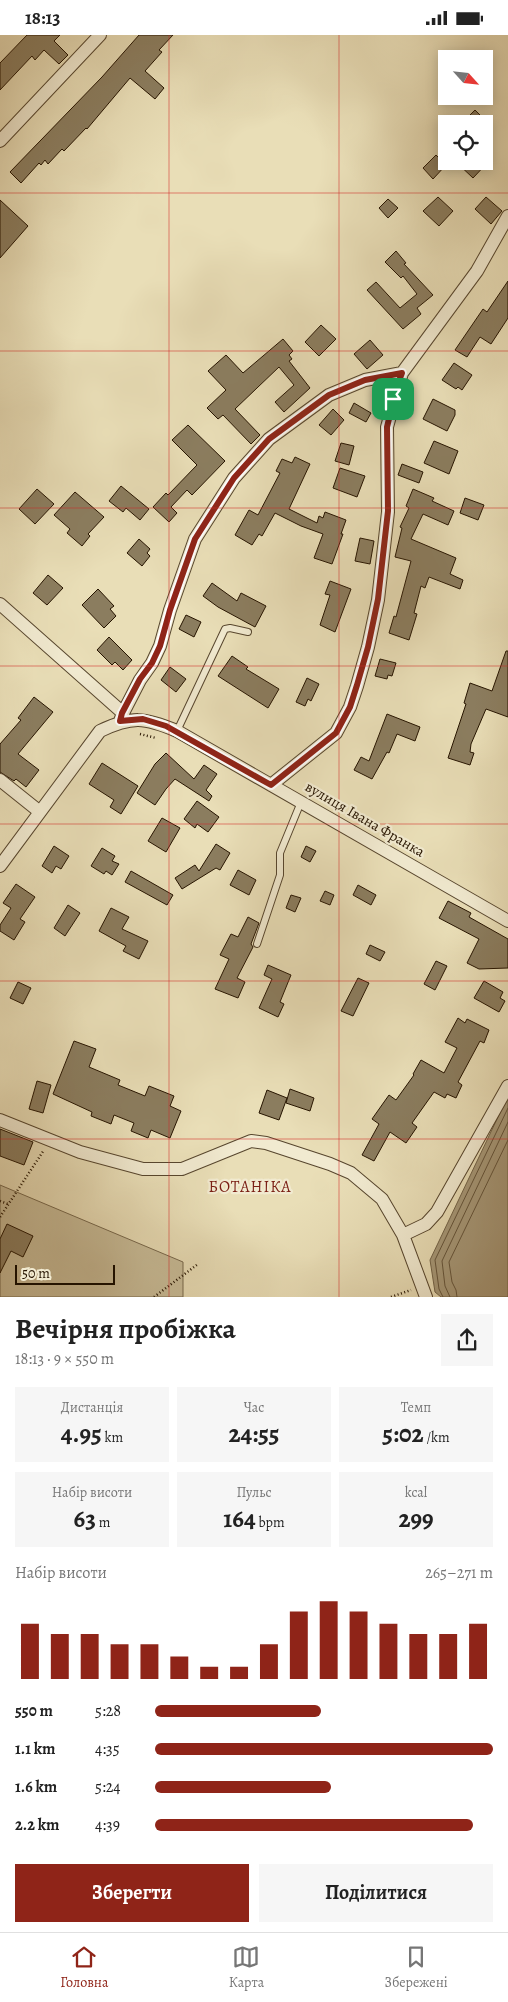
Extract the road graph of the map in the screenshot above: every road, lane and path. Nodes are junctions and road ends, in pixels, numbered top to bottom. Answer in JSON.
{"nodes":[{"id":1,"x":100,"y":35,"type":"edge"},
{"id":2,"x":0,"y":141,"type":"edge"},
{"id":3,"x":508,"y":217,"type":"edge"},
{"id":4,"x":402,"y":373,"type":"junction"},
{"id":5,"x":0,"y":604,"type":"edge"},
{"id":6,"x":248,"y":632,"type":"dead end"},
{"id":7,"x":121,"y":717,"type":"junction"},
{"id":8,"x":177,"y":731,"type":"junction"},
{"id":9,"x":139,"y":734,"type":"dead end"},
{"id":10,"x":157,"y":738,"type":"dead end"},
{"id":11,"x":0,"y":780,"type":"edge"},
{"id":12,"x":271,"y":785,"type":"junction"},
{"id":13,"x":302,"y":801,"type":"junction"},
{"id":14,"x":40,"y":812,"type":"junction"},
{"id":15,"x":0,"y":866,"type":"edge"},
{"id":16,"x":508,"y":921,"type":"edge"},
{"id":17,"x":257,"y":944,"type":"dead end"},
{"id":18,"x":508,"y":1086,"type":"edge"},
{"id":19,"x":0,"y":1120,"type":"edge"},
{"id":20,"x":50,"y":1140,"type":"junction"},
{"id":21,"x":0,"y":1201,"type":"edge"},
{"id":22,"x":8,"y":1204,"type":"junction"},
{"id":23,"x":0,"y":1217,"type":"edge"},
{"id":24,"x":403,"y":1235,"type":"junction"},
{"id":25,"x":198,"y":1264,"type":"dead end"},
{"id":26,"x":424,"y":1292,"type":"edge"},
{"id":27,"x":154,"y":1297,"type":"edge"},
{"id":28,"x":391,"y":1297,"type":"edge"}],
"edges":[{"from":1,"to":2,"type":"street"},
{"from":3,"to":4,"type":"street"},
{"from":4,"to":7,"type":"street"},
{"from":4,"to":12,"type":"street"},
{"from":5,"to":7,"type":"street"},
{"from":6,"to":8,"type":"lane"},
{"from":7,"to":8,"type":"street","name":"вулиця Івана Франка"},
{"from":7,"to":14,"type":"street"},
{"from":8,"to":12,"type":"street","name":"вулиця Івана Франка"},
{"from":9,"to":10,"type":"path"},
{"from":11,"to":14,"type":"street"},
{"from":12,"to":13,"type":"street","name":"вулиця Івана Франка"},
{"from":13,"to":16,"type":"street","name":"вулиця Івана Франка"},
{"from":13,"to":17,"type":"lane"},
{"from":14,"to":15,"type":"street"},
{"from":18,"to":24,"type":"street"},
{"from":19,"to":20,"type":"street"},
{"from":20,"to":22,"type":"path"},
{"from":20,"to":24,"type":"street"},
{"from":21,"to":22,"type":"path"},
{"from":22,"to":23,"type":"path"},
{"from":24,"to":26,"type":"street"},
{"from":25,"to":27,"type":"path"},
{"from":26,"to":28,"type":"path"}]}
